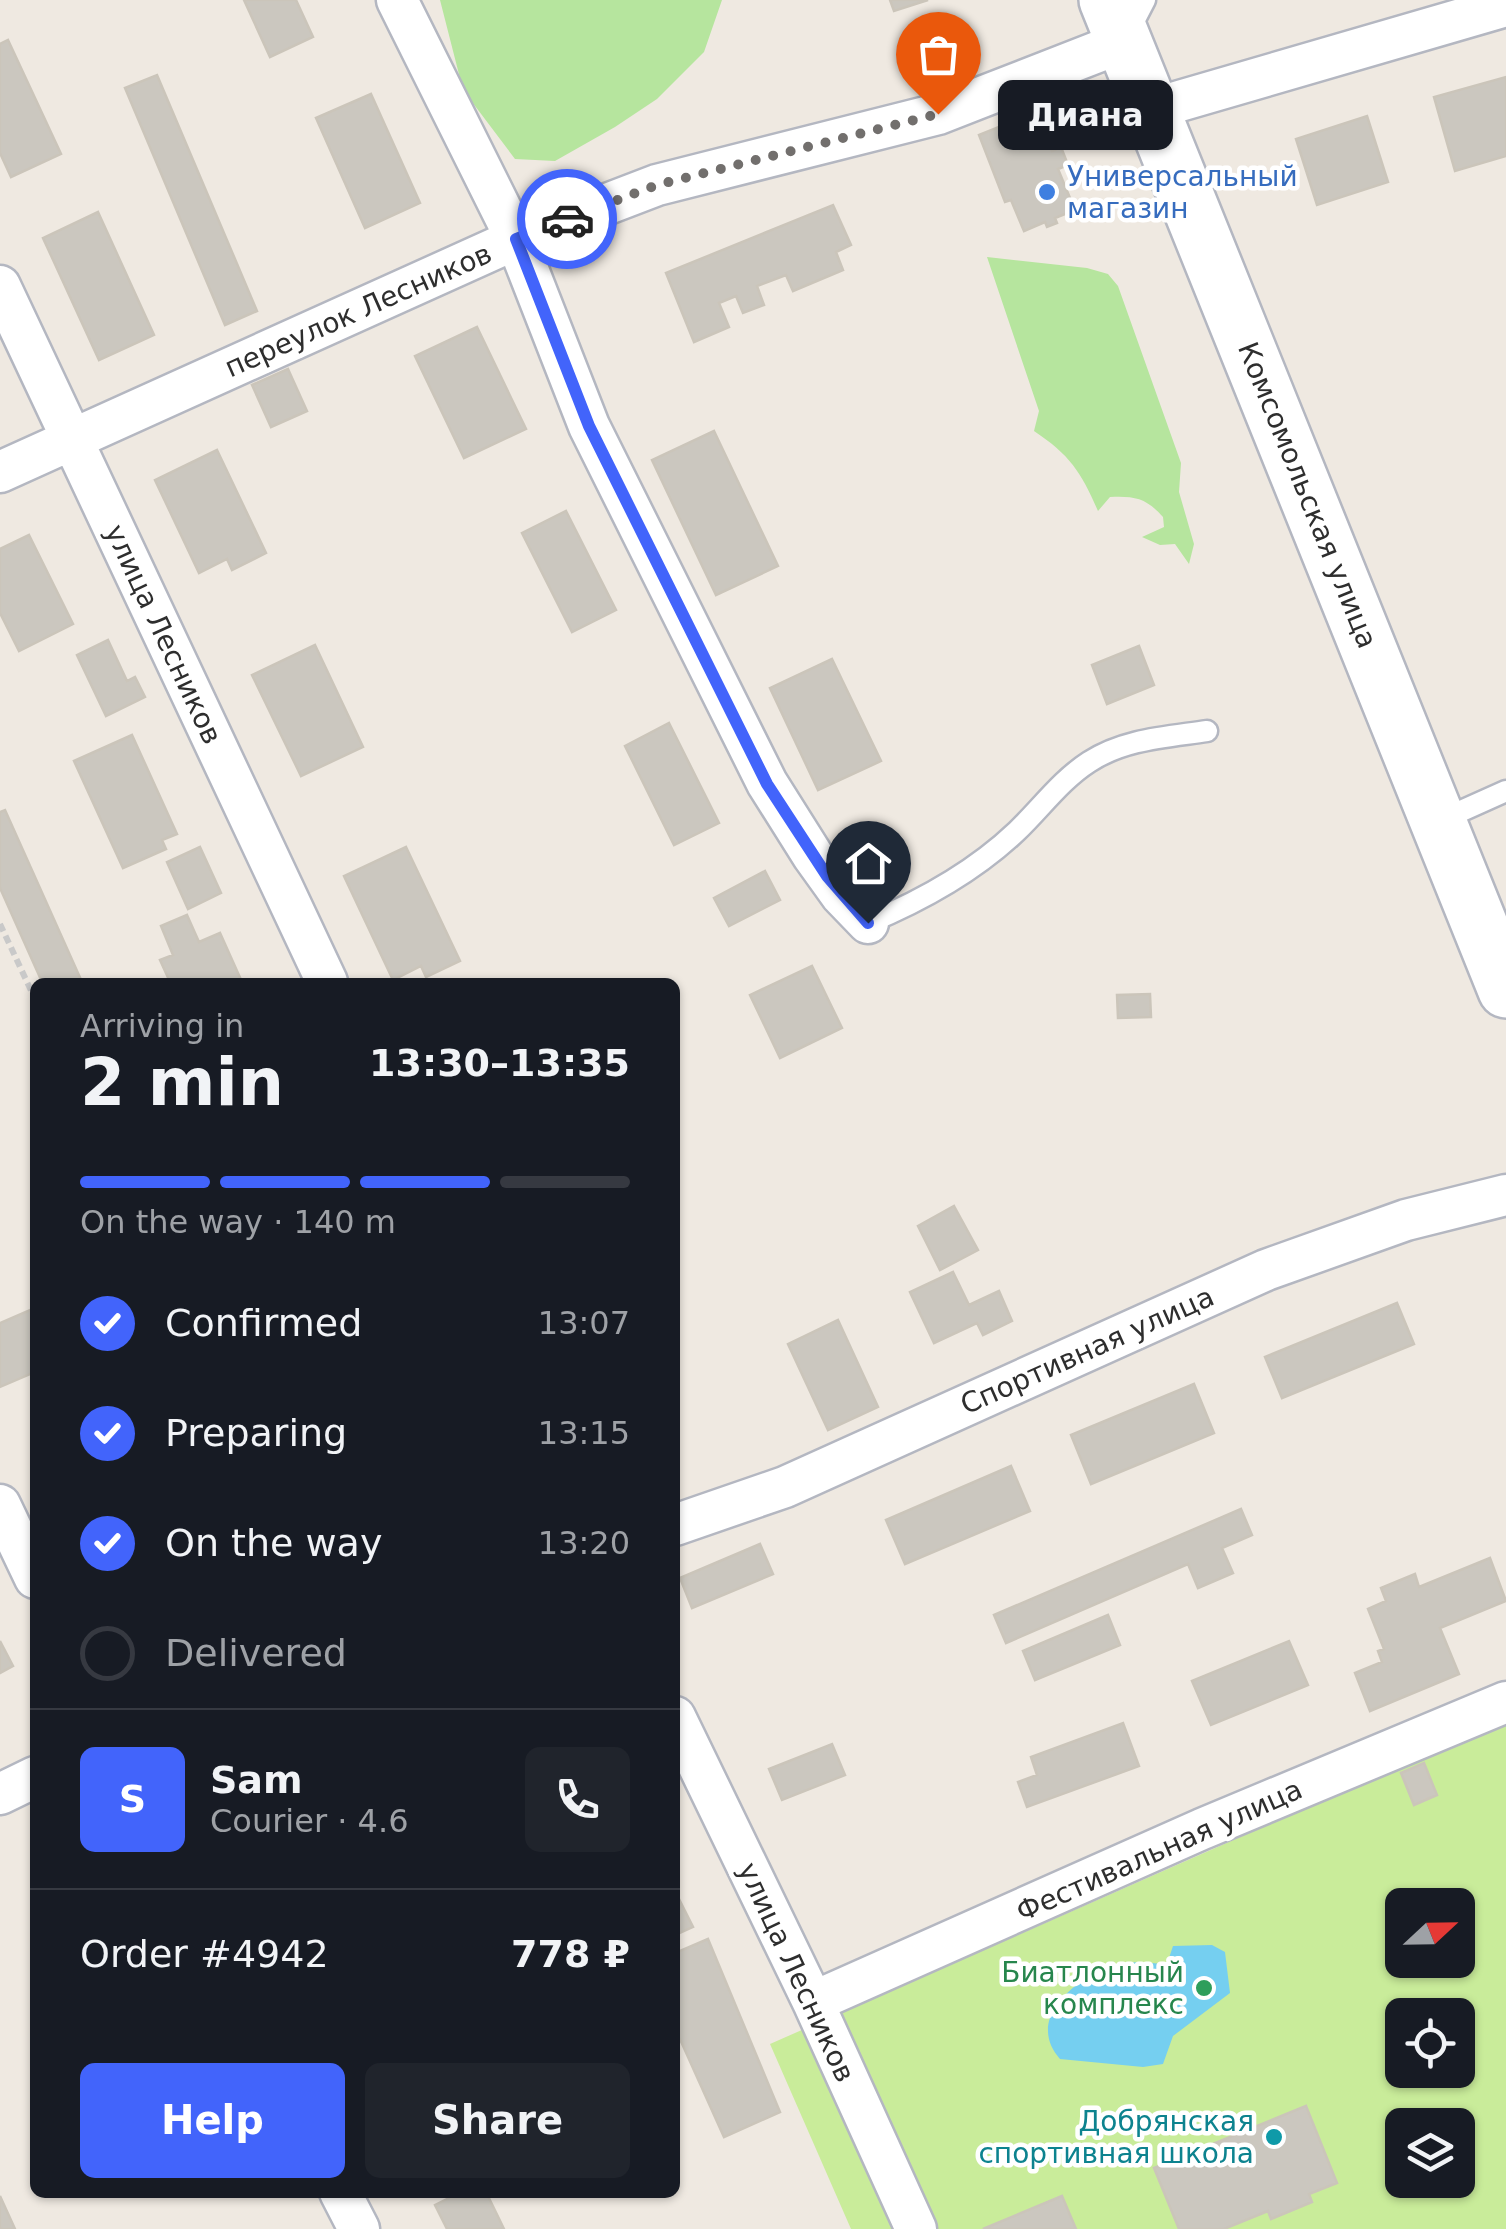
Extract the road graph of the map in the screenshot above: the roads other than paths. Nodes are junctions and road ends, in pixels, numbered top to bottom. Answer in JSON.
{"nodes":[{"id":1,"x":398,"y":0,"type":"edge"},
{"id":2,"x":1506,"y":6,"type":"edge"},
{"id":3,"x":1125,"y":14,"type":"edge"},
{"id":4,"x":1152,"y":109,"type":"junction"},
{"id":5,"x":516,"y":239,"type":"junction"},
{"id":6,"x":0,"y":286,"type":"edge"},
{"id":7,"x":72,"y":438,"type":"junction"},
{"id":8,"x":0,"y":472,"type":"edge"},
{"id":9,"x":1207,"y":732,"type":"dead end"},
{"id":10,"x":1506,"y":792,"type":"edge"},
{"id":11,"x":1439,"y":821,"type":"junction"},
{"id":12,"x":868,"y":923,"type":"joint"},
{"id":13,"x":325,"y":978,"type":"edge"},
{"id":14,"x":1506,"y":990,"type":"edge"},
{"id":15,"x":1506,"y":1196,"type":"edge"},
{"id":16,"x":0,"y":1504,"type":"edge"},
{"id":17,"x":680,"y":1523,"type":"edge"},
{"id":18,"x":30,"y":1567,"type":"edge"},
{"id":19,"x":1506,"y":1702,"type":"edge"},
{"id":20,"x":680,"y":1727,"type":"edge"},
{"id":21,"x":30,"y":1779,"type":"edge"},
{"id":22,"x":0,"y":1794,"type":"edge"},
{"id":23,"x":814,"y":2002,"type":"junction"},
{"id":24,"x":343,"y":2198,"type":"edge"},
{"id":25,"x":358,"y":2229,"type":"edge"},
{"id":26,"x":916,"y":2229,"type":"edge"}],
"edges":[{"from":1,"to":5,"type":"street"},
{"from":2,"to":4,"type":"street"},
{"from":3,"to":4,"type":"main road","name":"Комсомольская улица"},
{"from":3,"to":5,"type":"street","name":"переулок Лесников"},
{"from":4,"to":11,"type":"main road","name":"Комсомольская улица"},
{"from":5,"to":7,"type":"street","name":"переулок Лесников"},
{"from":5,"to":12,"type":"street"},
{"from":6,"to":7,"type":"street","name":"улица Лесников"},
{"from":7,"to":8,"type":"street","name":"переулок Лесников"},
{"from":7,"to":13,"type":"street","name":"улица Лесников"},
{"from":9,"to":12,"type":"lane"},
{"from":10,"to":11,"type":"lane"},
{"from":11,"to":14,"type":"main road","name":"Комсомольская улица"},
{"from":15,"to":17,"type":"street","name":"Спортивная улица"},
{"from":16,"to":18,"type":"street"},
{"from":19,"to":23,"type":"street","name":"Фестивальная улица"},
{"from":20,"to":23,"type":"street","name":"улица Лесников"},
{"from":21,"to":22,"type":"street"},
{"from":23,"to":26,"type":"street","name":"улица Лесников"},
{"from":24,"to":25,"type":"street"}]}
